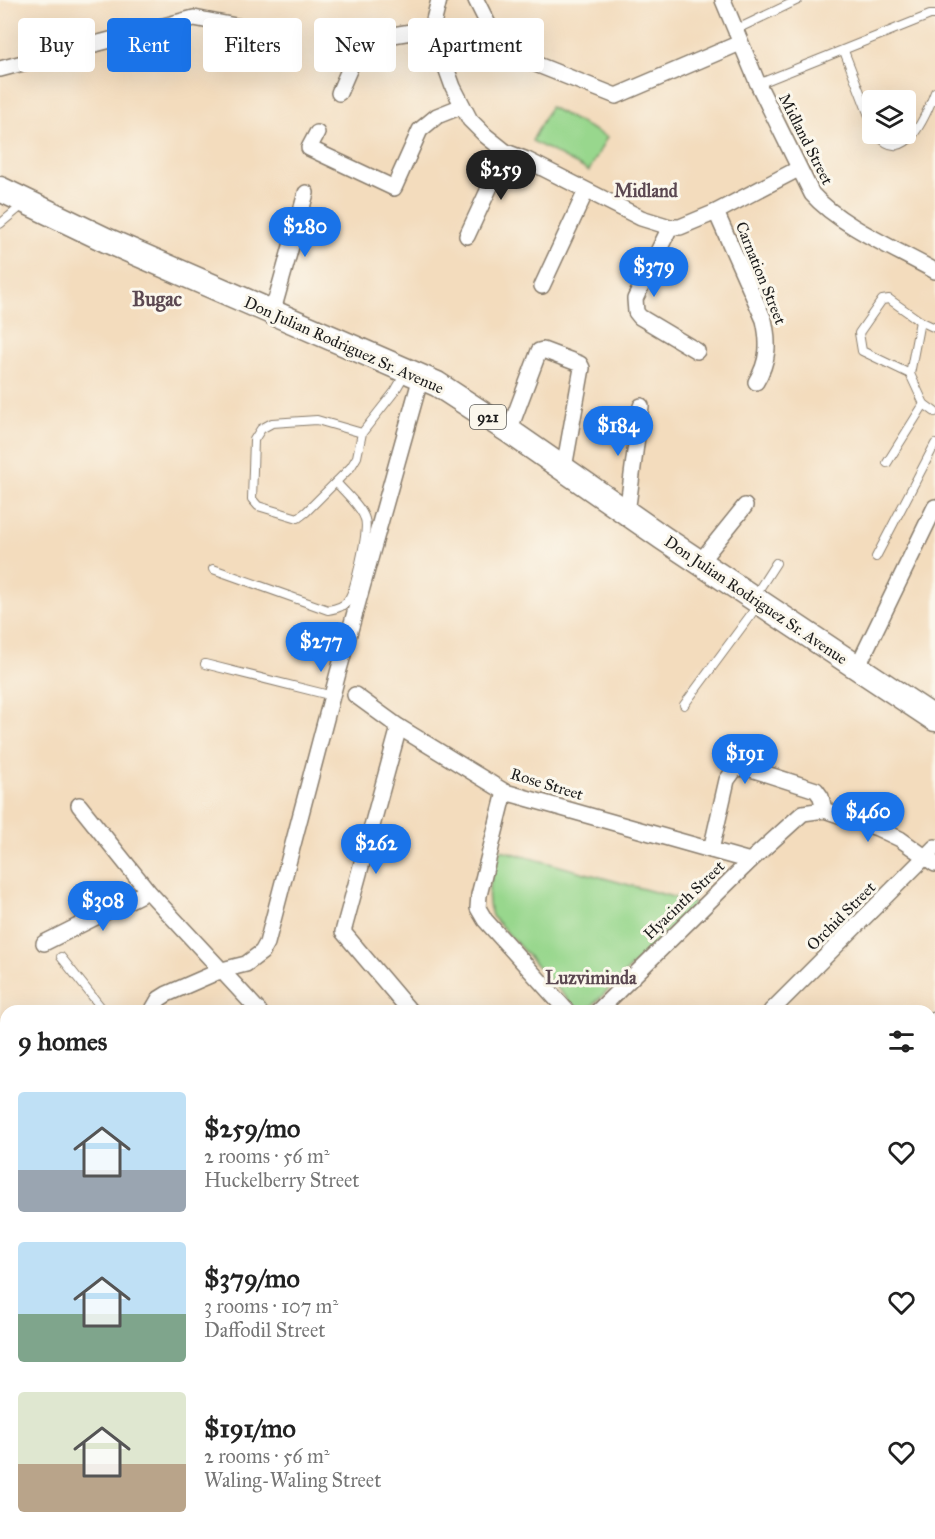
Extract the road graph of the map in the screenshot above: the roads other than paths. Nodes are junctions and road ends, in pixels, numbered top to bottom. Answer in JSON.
{"nodes":[{"id":1,"x":439,"y":0,"type":"edge"},
{"id":2,"x":476,"y":0,"type":"edge"},
{"id":3,"x":723,"y":0,"type":"edge"},
{"id":4,"x":798,"y":0,"type":"edge"},
{"id":5,"x":935,"y":15,"type":"edge"},
{"id":6,"x":435,"y":18,"type":"edge"},
{"id":7,"x":203,"y":20,"type":"edge"},
{"id":8,"x":408,"y":32,"type":"edge"},
{"id":9,"x":738,"y":37,"type":"junction"},
{"id":10,"x":844,"y":51,"type":"junction"},
{"id":11,"x":0,"y":69,"type":"edge"},
{"id":12,"x":449,"y":72,"type":"edge"},
{"id":13,"x":758,"y":84,"type":"junction"},
{"id":14,"x":935,"y":92,"type":"edge"},
{"id":15,"x":339,"y":93,"type":"dead end"},
{"id":16,"x":862,"y":98,"type":"edge"},
{"id":17,"x":462,"y":106,"type":"junction"},
{"id":18,"x":916,"y":131,"type":"edge"},
{"id":19,"x":317,"y":133,"type":"dead end"},
{"id":20,"x":506,"y":152,"type":"junction"},
{"id":21,"x":798,"y":169,"type":"junction"},
{"id":22,"x":0,"y":189,"type":"edge"},
{"id":23,"x":586,"y":191,"type":"junction"},
{"id":24,"x":306,"y":193,"type":"dead end"},
{"id":25,"x":26,"y":202,"type":"junction"},
{"id":26,"x":716,"y":212,"type":"junction"},
{"id":27,"x":0,"y":224,"type":"edge"},
{"id":28,"x":670,"y":227,"type":"junction"},
{"id":29,"x":467,"y":236,"type":"dead end"},
{"id":30,"x":935,"y":271,"type":"edge"},
{"id":31,"x":542,"y":286,"type":"dead end"},
{"id":32,"x":272,"y":314,"type":"junction"},
{"id":33,"x":920,"y":321,"type":"junction"},
{"id":34,"x":935,"y":328,"type":"edge"},
{"id":35,"x":697,"y":351,"type":"dead end"},
{"id":36,"x":414,"y":374,"type":"junction"},
{"id":37,"x":910,"y":374,"type":"junction"},
{"id":38,"x":756,"y":382,"type":"dead end"},
{"id":39,"x":924,"y":404,"type":"junction"},
{"id":40,"x":641,"y":406,"type":"dead end"},
{"id":41,"x":935,"y":412,"type":"edge"},
{"id":42,"x":509,"y":431,"type":"junction"},
{"id":43,"x":362,"y":433,"type":"junction"},
{"id":44,"x":935,"y":444,"type":"edge"},
{"id":45,"x":887,"y":463,"type":"dead end"},
{"id":46,"x":564,"y":468,"type":"junction"},
{"id":47,"x":336,"y":482,"type":"junction"},
{"id":48,"x":746,"y":506,"type":"dead end"},
{"id":49,"x":935,"y":507,"type":"edge"},
{"id":50,"x":627,"y":513,"type":"junction"},
{"id":51,"x":876,"y":557,"type":"dead end"},
{"id":52,"x":700,"y":562,"type":"junction"},
{"id":53,"x":776,"y":563,"type":"dead end"},
{"id":54,"x":213,"y":569,"type":"dead end"},
{"id":55,"x":756,"y":600,"type":"junction"},
{"id":56,"x":205,"y":664,"type":"dead end"},
{"id":57,"x":857,"y":668,"type":"junction"},
{"id":58,"x":355,"y":695,"type":"dead end"},
{"id":59,"x":333,"y":696,"type":"junction"},
{"id":60,"x":684,"y":705,"type":"dead end"},
{"id":61,"x":935,"y":719,"type":"edge"},
{"id":62,"x":399,"y":727,"type":"junction"},
{"id":63,"x":505,"y":792,"type":"junction"},
{"id":64,"x":79,"y":805,"type":"dead end"},
{"id":65,"x":824,"y":810,"type":"junction"},
{"id":66,"x":711,"y":850,"type":"junction"},
{"id":67,"x":932,"y":856,"type":"edge"},
{"id":68,"x":750,"y":861,"type":"junction"},
{"id":69,"x":148,"y":891,"type":"junction"},
{"id":70,"x":44,"y":943,"type":"dead end"},
{"id":71,"x":61,"y":957,"type":"dead end"},
{"id":72,"x":222,"y":970,"type":"junction"},
{"id":73,"x":100,"y":1005,"type":"edge"},
{"id":74,"x":156,"y":1005,"type":"edge"},
{"id":75,"x":254,"y":1005,"type":"edge"},
{"id":76,"x":405,"y":1005,"type":"edge"},
{"id":77,"x":562,"y":1005,"type":"edge"},
{"id":78,"x":604,"y":1005,"type":"edge"},
{"id":79,"x":777,"y":1005,"type":"edge"}],
"edges":[{"from":1,"to":6,"type":"street"},
{"from":2,"to":9,"type":"street"},
{"from":3,"to":9,"type":"street","name":"Midland Street"},
{"from":4,"to":9,"type":"lane"},
{"from":5,"to":10,"type":"lane"},
{"from":7,"to":11,"type":"street"},
{"from":8,"to":15,"type":"street"},
{"from":9,"to":13,"type":"street","name":"Midland Street"},
{"from":10,"to":13,"type":"lane"},
{"from":10,"to":16,"type":"lane"},
{"from":12,"to":17,"type":"street"},
{"from":13,"to":21,"type":"street","name":"Midland Street"},
{"from":14,"to":18,"type":"lane"},
{"from":17,"to":19,"type":"street"},
{"from":17,"to":20,"type":"street"},
{"from":20,"to":23,"type":"street"},
{"from":20,"to":29,"type":"street"},
{"from":21,"to":26,"type":"street"},
{"from":21,"to":30,"type":"street","name":"Midland Street"},
{"from":22,"to":25,"type":"main road","name":"Don Julian Rodriguez Sr. Avenue","number":"921"},
{"from":23,"to":28,"type":"street"},
{"from":23,"to":31,"type":"street"},
{"from":24,"to":32,"type":"street"},
{"from":25,"to":27,"type":"lane"},
{"from":25,"to":32,"type":"main road","name":"Don Julian Rodriguez Sr. Avenue","number":"921"},
{"from":26,"to":28,"type":"street"},
{"from":26,"to":38,"type":"street","name":"Carnation Street"},
{"from":28,"to":35,"type":"street"},
{"from":32,"to":36,"type":"main road","name":"Don Julian Rodriguez Sr. Avenue","number":"921"},
{"from":33,"to":34,"type":"lane"},
{"from":33,"to":37,"type":"lane"},
{"from":33,"to":37,"type":"lane"},
{"from":36,"to":42,"type":"main road","name":"Don Julian Rodriguez Sr. Avenue","number":"921"},
{"from":36,"to":43,"type":"lane"},
{"from":36,"to":59,"type":"street"},
{"from":37,"to":39,"type":"lane"},
{"from":39,"to":41,"type":"lane"},
{"from":39,"to":45,"type":"lane"},
{"from":40,"to":50,"type":"street"},
{"from":42,"to":46,"type":"main road","name":"Don Julian Rodriguez Sr. Avenue","number":"921"},
{"from":42,"to":46,"type":"street"},
{"from":43,"to":47,"type":"lane"},
{"from":43,"to":47,"type":"lane"},
{"from":44,"to":51,"type":"lane"},
{"from":46,"to":50,"type":"main road","name":"Don Julian Rodriguez Sr. Avenue","number":"921"},
{"from":47,"to":54,"type":"lane"},
{"from":48,"to":52,"type":"street"},
{"from":49,"to":57,"type":"street"},
{"from":50,"to":52,"type":"main road","name":"Don Julian Rodriguez Sr. Avenue","number":"921"},
{"from":52,"to":55,"type":"main road","name":"Don Julian Rodriguez Sr. Avenue","number":"921"},
{"from":53,"to":55,"type":"lane"},
{"from":55,"to":57,"type":"main road","name":"Don Julian Rodriguez Sr. Avenue","number":"921"},
{"from":55,"to":60,"type":"lane"},
{"from":56,"to":59,"type":"lane"},
{"from":57,"to":61,"type":"main road","name":"Don Julian Rodriguez Sr. Avenue","number":"921"},
{"from":58,"to":62,"type":"street","name":"Rose Street"},
{"from":59,"to":72,"type":"street"},
{"from":62,"to":63,"type":"street","name":"Rose Street"},
{"from":62,"to":76,"type":"street"},
{"from":63,"to":66,"type":"street","name":"Rose Street"},
{"from":63,"to":77,"type":"street"},
{"from":64,"to":69,"type":"street"},
{"from":65,"to":66,"type":"street"},
{"from":65,"to":67,"type":"street"},
{"from":65,"to":68,"type":"street","name":"Hyacinth Street"},
{"from":66,"to":68,"type":"street","name":"Rose Street"},
{"from":67,"to":79,"type":"street","name":"Orchid Street"},
{"from":68,"to":78,"type":"street","name":"Hyacinth Street"},
{"from":69,"to":70,"type":"street"},
{"from":69,"to":72,"type":"street"},
{"from":71,"to":73,"type":"lane"},
{"from":72,"to":74,"type":"street"},
{"from":72,"to":75,"type":"street"}]}
